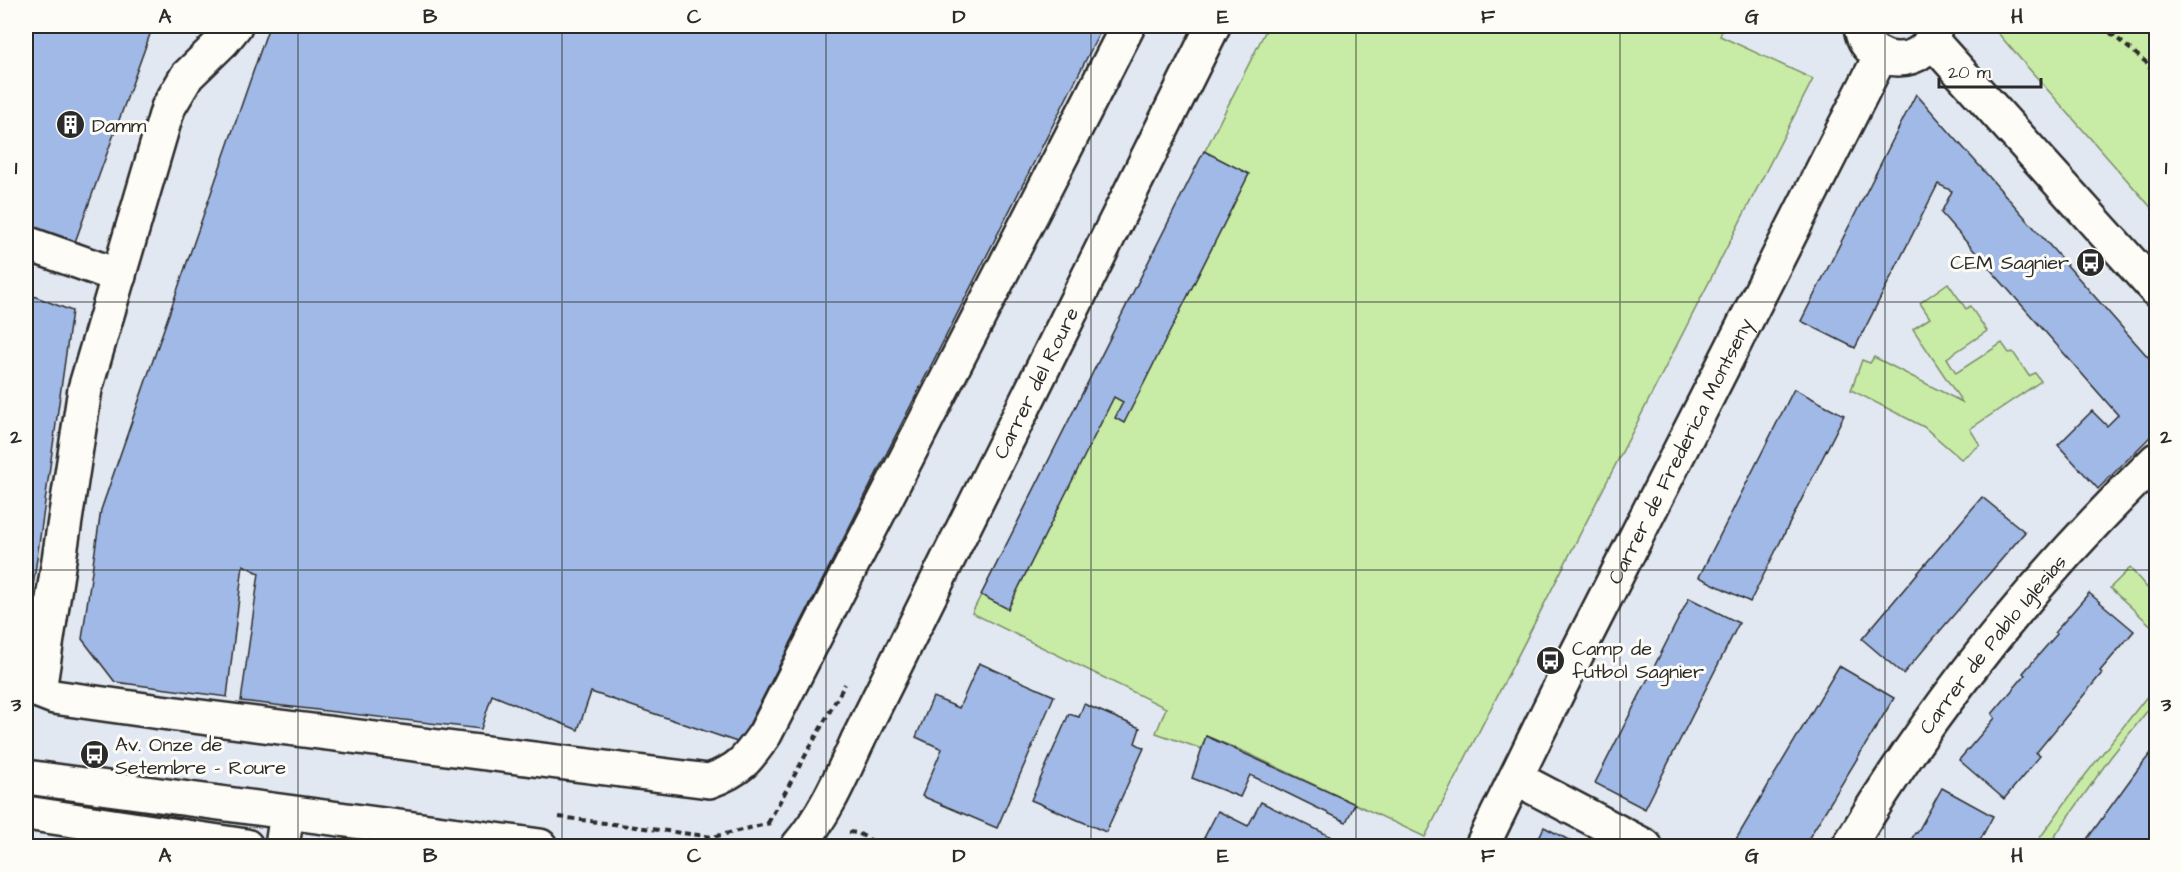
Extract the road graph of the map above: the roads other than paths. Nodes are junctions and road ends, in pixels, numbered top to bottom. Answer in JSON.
{"nodes":[{"id":1,"x":236,"y":26,"type":"edge"},
{"id":2,"x":1128,"y":26,"type":"edge"},
{"id":3,"x":1214,"y":26,"type":"edge"},
{"id":4,"x":1862,"y":26,"type":"edge"},
{"id":5,"x":1934,"y":33,"type":"edge"},
{"id":6,"x":1881,"y":55,"type":"junction"},
{"id":7,"x":26,"y":243,"type":"edge"},
{"id":8,"x":119,"y":276,"type":"junction"},
{"id":9,"x":2157,"y":290,"type":"edge"},
{"id":10,"x":2157,"y":460,"type":"edge"},
{"id":11,"x":32,"y":689,"type":"edge"},
{"id":12,"x":26,"y":777,"type":"edge"},
{"id":13,"x":1516,"y":778,"type":"junction"},
{"id":14,"x":26,"y":813,"type":"edge"},
{"id":15,"x":287,"y":813,"type":"junction"},
{"id":16,"x":246,"y":846,"type":"edge"},
{"id":17,"x":282,"y":846,"type":"edge"},
{"id":18,"x":540,"y":846,"type":"edge"},
{"id":19,"x":798,"y":846,"type":"edge"},
{"id":20,"x":1482,"y":846,"type":"edge"},
{"id":21,"x":1645,"y":846,"type":"edge"},
{"id":22,"x":1849,"y":846,"type":"edge"}],
"edges":[{"from":1,"to":8,"type":"street"},
{"from":2,"to":11,"type":"street"},
{"from":3,"to":19,"type":"street","name":"Carrer del Roure"},
{"from":4,"to":6,"type":"street"},
{"from":5,"to":6,"type":"street"},
{"from":5,"to":9,"type":"street"},
{"from":6,"to":13,"type":"street","name":"Carrer de Frederica Montseny"},
{"from":7,"to":8,"type":"street"},
{"from":8,"to":11,"type":"street"},
{"from":10,"to":22,"type":"street","name":"Carrer de Pablo Iglesias"},
{"from":12,"to":15,"type":"street"},
{"from":13,"to":20,"type":"street","name":"Carrer de Frederica Montseny"},
{"from":13,"to":21,"type":"street"},
{"from":14,"to":16,"type":"street"},
{"from":15,"to":17,"type":"street"},
{"from":15,"to":18,"type":"street"}]}
